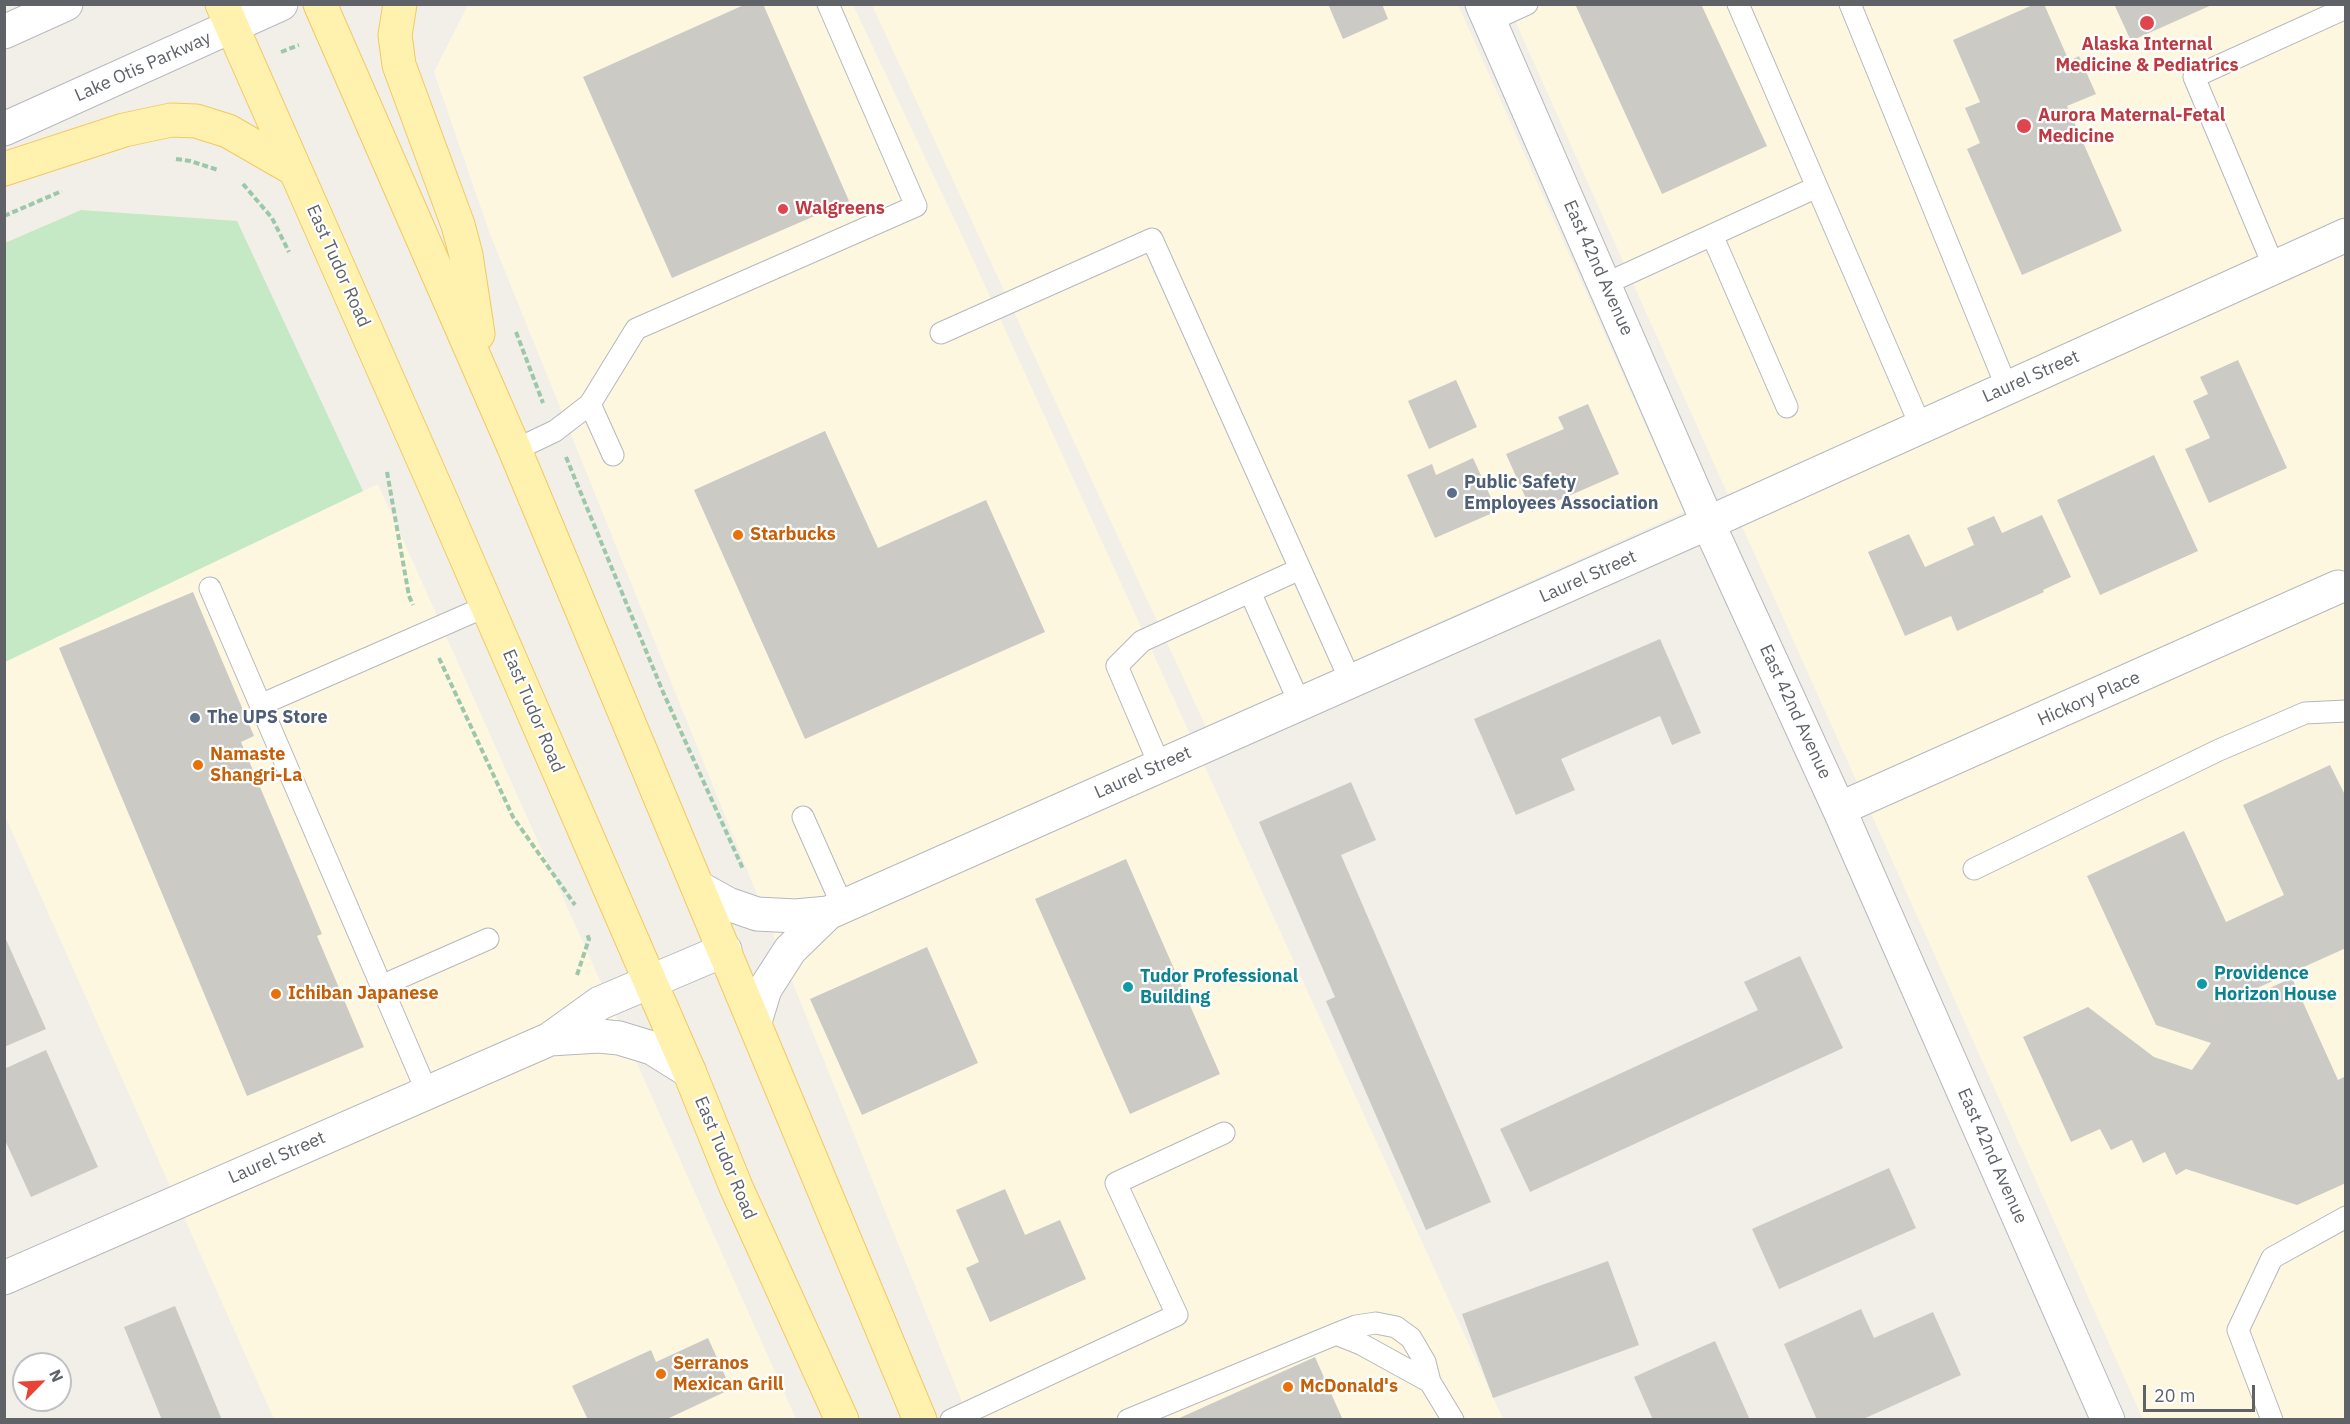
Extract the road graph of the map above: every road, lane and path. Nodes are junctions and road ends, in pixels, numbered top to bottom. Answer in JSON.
{"nodes":[{"id":1,"x":66,"y":4,"type":"edge"},
{"id":2,"x":281,"y":4,"type":"edge"},
{"id":3,"x":400,"y":4,"type":"edge"},
{"id":4,"x":828,"y":4,"type":"edge"},
{"id":5,"x":1527,"y":4,"type":"edge"},
{"id":6,"x":1738,"y":4,"type":"edge"},
{"id":7,"x":1850,"y":4,"type":"edge"},
{"id":8,"x":2346,"y":8,"type":"edge"},
{"id":9,"x":1486,"y":13,"type":"edge"},
{"id":10,"x":227,"y":16,"type":"edge"},
{"id":11,"x":326,"y":19,"type":"edge"},
{"id":12,"x":4,"y":32,"type":"edge"},
{"id":13,"x":248,"y":63,"type":"junction"},
{"id":14,"x":4,"y":129,"type":"edge"},
{"id":15,"x":190,"y":161,"type":"dead end"},
{"id":16,"x":4,"y":169,"type":"edge"},
{"id":17,"x":294,"y":169,"type":"junction"},
{"id":18,"x":223,"y":173,"type":"dead end"},
{"id":19,"x":239,"y":182,"type":"dead end"},
{"id":20,"x":1817,"y":187,"type":"junction"},
{"id":21,"x":1712,"y":235,"type":"junction"},
{"id":22,"x":2346,"y":235,"type":"edge"},
{"id":23,"x":294,"y":261,"type":"dead end"},
{"id":24,"x":2274,"y":267,"type":"junction"},
{"id":25,"x":1605,"y":284,"type":"junction"},
{"id":26,"x":515,"y":329,"type":"dead end"},
{"id":27,"x":941,"y":333,"type":"dead end"},
{"id":28,"x":485,"y":381,"type":"junction"},
{"id":29,"x":2007,"y":388,"type":"junction"},
{"id":30,"x":590,"y":404,"type":"junction"},
{"id":31,"x":1787,"y":407,"type":"dead end"},
{"id":32,"x":1921,"y":427,"type":"junction"},
{"id":33,"x":555,"y":431,"type":"junction"},
{"id":34,"x":515,"y":450,"type":"junction"},
{"id":35,"x":613,"y":455,"type":"dead end"},
{"id":36,"x":386,"y":468,"type":"dead end"},
{"id":37,"x":1708,"y":523,"type":"junction"},
{"id":38,"x":1300,"y":569,"type":"junction"},
{"id":39,"x":2342,"y":584,"type":"edge"},
{"id":40,"x":210,"y":588,"type":"dead end"},
{"id":41,"x":1250,"y":592,"type":"junction"},
{"id":42,"x":487,"y":606,"type":"junction"},
{"id":43,"x":426,"y":632,"type":"junction"},
{"id":44,"x":1351,"y":682,"type":"junction"},
{"id":45,"x":1300,"y":704,"type":"junction"},
{"id":46,"x":260,"y":705,"type":"junction"},
{"id":47,"x":2346,"y":711,"type":"edge"},
{"id":48,"x":1160,"y":766,"type":"junction"},
{"id":49,"x":1839,"y":809,"type":"junction"},
{"id":50,"x":803,"y":817,"type":"dead end"},
{"id":51,"x":1974,"y":869,"type":"dead end"},
{"id":52,"x":746,"y":876,"type":"dead end"},
{"id":53,"x":699,"y":888,"type":"junction"},
{"id":54,"x":579,"y":910,"type":"dead end"},
{"id":55,"x":835,"y":910,"type":"junction"},
{"id":56,"x":586,"y":929,"type":"dead end"},
{"id":57,"x":488,"y":939,"type":"dead end"},
{"id":58,"x":725,"y":950,"type":"junction"},
{"id":59,"x":650,"y":981,"type":"junction"},
{"id":60,"x":575,"y":982,"type":"dead end"},
{"id":61,"x":381,"y":986,"type":"junction"},
{"id":62,"x":755,"y":1022,"type":"junction"},
{"id":63,"x":550,"y":1039,"type":"junction"},
{"id":64,"x":689,"y":1071,"type":"junction"},
{"id":65,"x":427,"y":1092,"type":"junction"},
{"id":66,"x":1224,"y":1133,"type":"dead end"},
{"id":67,"x":2346,"y":1217,"type":"edge"},
{"id":68,"x":4,"y":1278,"type":"edge"},
{"id":69,"x":1336,"y":1334,"type":"junction"},
{"id":70,"x":1430,"y":1383,"type":"junction"},
{"id":71,"x":842,"y":1419,"type":"edge"},
{"id":72,"x":920,"y":1419,"type":"edge"},
{"id":73,"x":951,"y":1419,"type":"edge"},
{"id":74,"x":1128,"y":1419,"type":"edge"},
{"id":75,"x":1453,"y":1419,"type":"edge"},
{"id":76,"x":2108,"y":1419,"type":"edge"},
{"id":77,"x":2272,"y":1419,"type":"edge"}],
"edges":[{"from":1,"to":12,"type":"street"},
{"from":2,"to":10,"type":"street","name":"Lake Otis Parkway"},
{"from":3,"to":28,"type":"main road"},
{"from":4,"to":30,"type":"lane"},
{"from":5,"to":9,"type":"lane"},
{"from":6,"to":20,"type":"lane"},
{"from":7,"to":29,"type":"lane"},
{"from":8,"to":24,"type":"lane"},
{"from":9,"to":25,"type":"street","name":"East 42nd Avenue"},
{"from":10,"to":13,"type":"main road","name":"East Tudor Road"},
{"from":10,"to":14,"type":"street","name":"Lake Otis Parkway"},
{"from":11,"to":13,"type":"path"},
{"from":11,"to":28,"type":"main road"},
{"from":13,"to":17,"type":"main road","name":"East Tudor Road"},
{"from":15,"to":18,"type":"path"},
{"from":16,"to":17,"type":"main road"},
{"from":17,"to":42,"type":"main road","name":"East Tudor Road"},
{"from":19,"to":23,"type":"path"},
{"from":20,"to":21,"type":"lane"},
{"from":20,"to":32,"type":"lane"},
{"from":21,"to":25,"type":"lane"},
{"from":21,"to":31,"type":"lane"},
{"from":22,"to":24,"type":"street","name":"Laurel Street"},
{"from":24,"to":29,"type":"street","name":"Laurel Street"},
{"from":25,"to":37,"type":"street","name":"East 42nd Avenue"},
{"from":26,"to":33,"type":"path"},
{"from":27,"to":38,"type":"lane"},
{"from":28,"to":34,"type":"main road"},
{"from":29,"to":32,"type":"street","name":"Laurel Street"},
{"from":30,"to":33,"type":"lane"},
{"from":30,"to":35,"type":"lane"},
{"from":32,"to":37,"type":"street","name":"Laurel Street"},
{"from":33,"to":34,"type":"lane"},
{"from":33,"to":52,"type":"path"},
{"from":34,"to":53,"type":"main road"},
{"from":36,"to":43,"type":"path"},
{"from":37,"to":44,"type":"street","name":"Laurel Street"},
{"from":37,"to":49,"type":"street","name":"East 42nd Avenue"},
{"from":38,"to":41,"type":"lane"},
{"from":38,"to":44,"type":"lane"},
{"from":39,"to":49,"type":"street","name":"Hickory Place"},
{"from":40,"to":46,"type":"lane"},
{"from":41,"to":45,"type":"lane"},
{"from":41,"to":48,"type":"lane"},
{"from":42,"to":43,"type":"lane"},
{"from":42,"to":59,"type":"main road","name":"East Tudor Road"},
{"from":43,"to":46,"type":"lane"},
{"from":43,"to":54,"type":"path"},
{"from":44,"to":45,"type":"street","name":"Laurel Street"},
{"from":45,"to":48,"type":"street","name":"Laurel Street"},
{"from":46,"to":61,"type":"lane"},
{"from":47,"to":51,"type":"lane"},
{"from":48,"to":55,"type":"street","name":"Laurel Street"},
{"from":49,"to":76,"type":"street","name":"East 42nd Avenue"},
{"from":50,"to":55,"type":"lane"},
{"from":53,"to":55,"type":"street","name":"Laurel Street"},
{"from":53,"to":58,"type":"main road"},
{"from":55,"to":62,"type":"street","name":"Laurel Street"},
{"from":56,"to":60,"type":"path"},
{"from":57,"to":61,"type":"lane"},
{"from":58,"to":59,"type":"street","name":"Laurel Street"},
{"from":58,"to":62,"type":"main road"},
{"from":59,"to":63,"type":"street","name":"Laurel Street"},
{"from":59,"to":64,"type":"main road","name":"East Tudor Road"},
{"from":61,"to":65,"type":"lane"},
{"from":62,"to":72,"type":"main road"},
{"from":63,"to":64,"type":"street","name":"Laurel Street"},
{"from":63,"to":65,"type":"street","name":"Laurel Street"},
{"from":64,"to":71,"type":"main road","name":"East Tudor Road"},
{"from":65,"to":68,"type":"street","name":"Laurel Street"},
{"from":66,"to":73,"type":"lane"},
{"from":67,"to":77,"type":"lane"},
{"from":69,"to":70,"type":"lane"},
{"from":69,"to":70,"type":"lane"},
{"from":69,"to":74,"type":"lane"},
{"from":70,"to":75,"type":"lane"}]}
